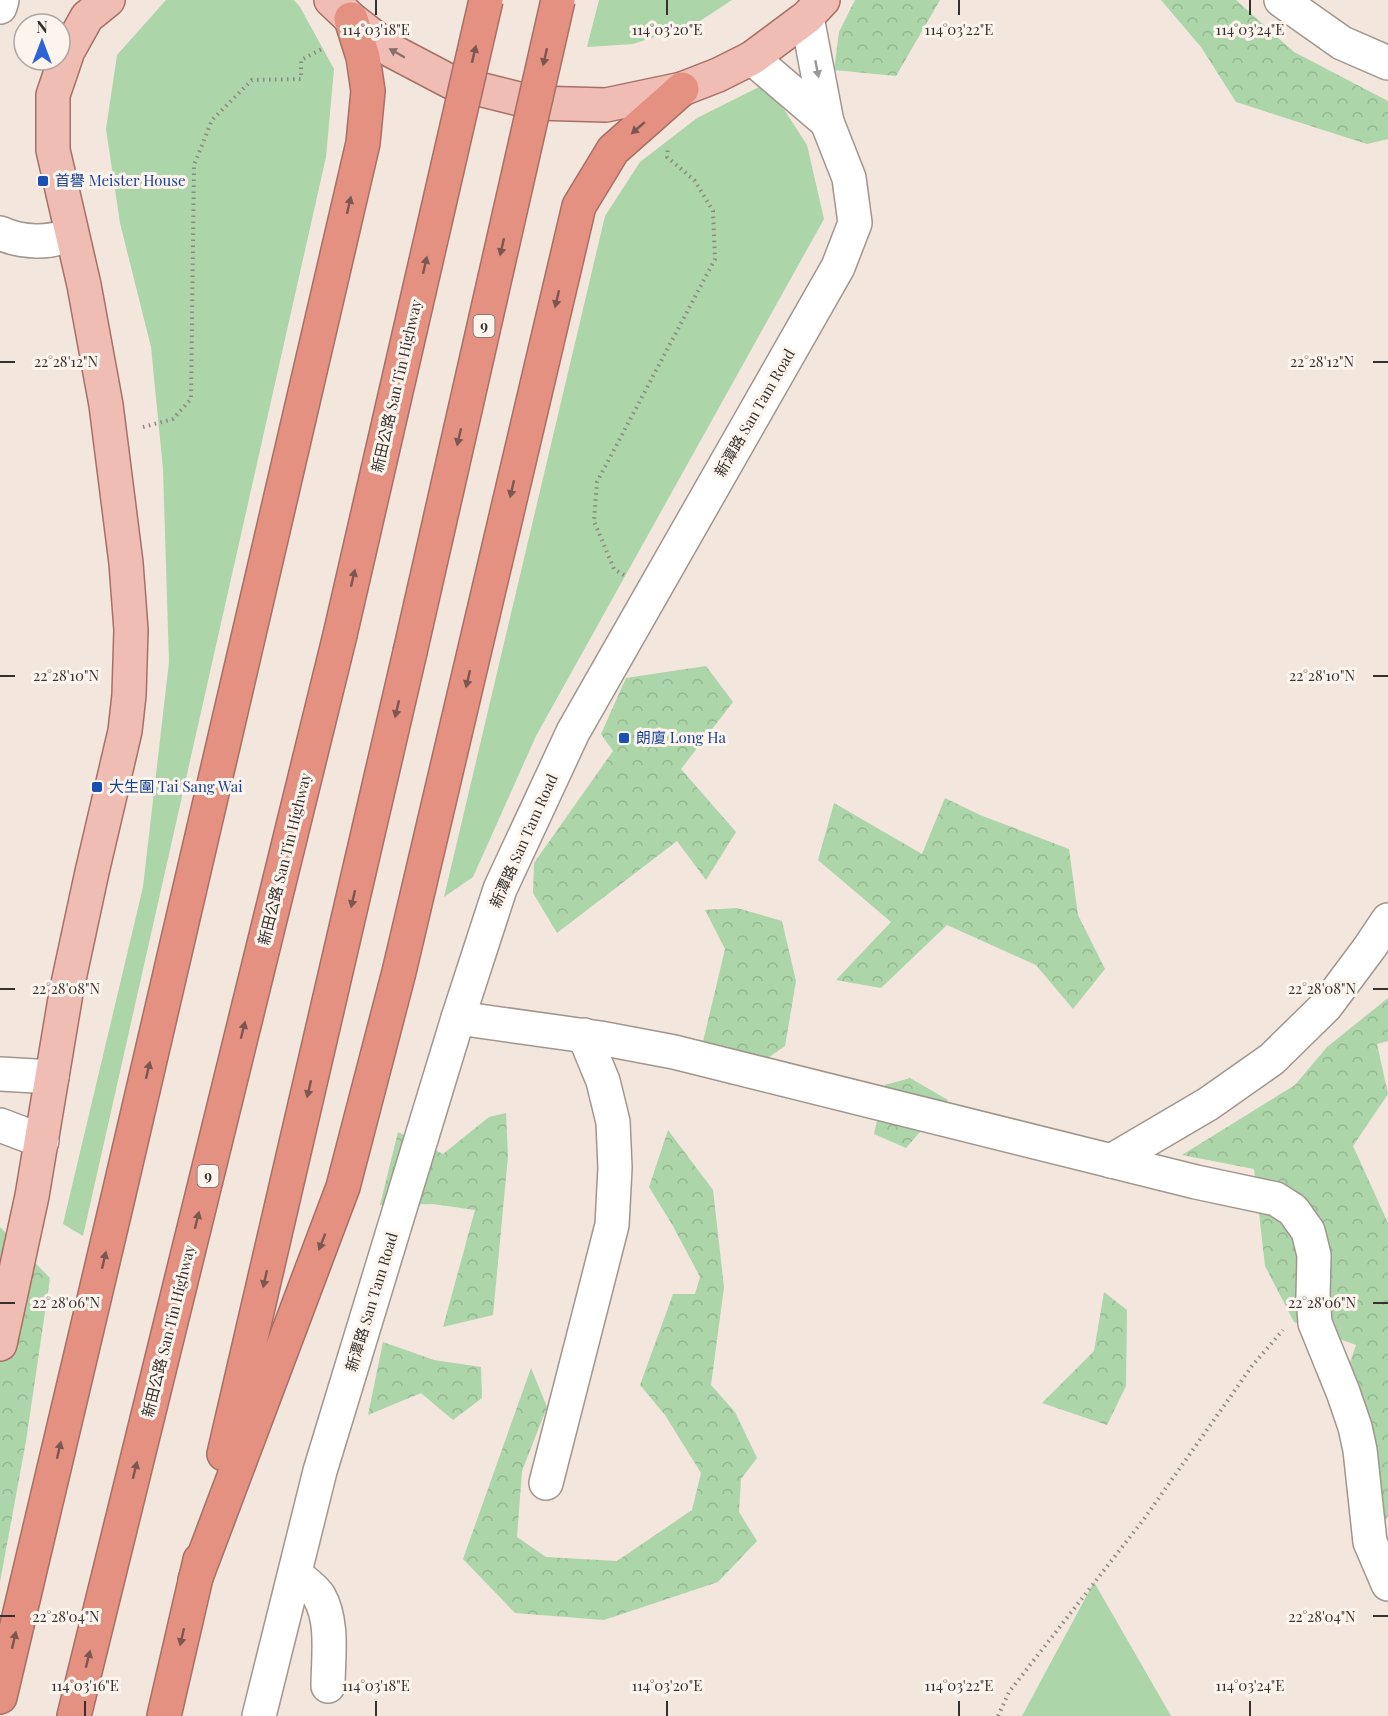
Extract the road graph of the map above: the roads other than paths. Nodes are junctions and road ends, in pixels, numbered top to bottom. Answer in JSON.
{"nodes":[{"id":1,"x":2,"y":0,"type":"edge"},
{"id":2,"x":108,"y":0,"type":"edge"},
{"id":3,"x":486,"y":0,"type":"edge"},
{"id":4,"x":558,"y":0,"type":"edge"},
{"id":5,"x":1281,"y":0,"type":"edge"},
{"id":6,"x":0,"y":7,"type":"edge"},
{"id":7,"x":339,"y":8,"type":"edge"},
{"id":8,"x":815,"y":9,"type":"edge"},
{"id":9,"x":752,"y":58,"type":"junction"},
{"id":10,"x":1388,"y":63,"type":"edge"},
{"id":11,"x":682,"y":90,"type":"junction"},
{"id":12,"x":826,"y":122,"type":"junction"},
{"id":13,"x":0,"y":233,"type":"edge"},
{"id":14,"x":71,"y":234,"type":"junction"},
{"id":15,"x":1388,"y":921,"type":"edge"},
{"id":16,"x":458,"y":1018,"type":"junction"},
{"id":17,"x":584,"y":1035,"type":"junction"},
{"id":18,"x":0,"y":1074,"type":"edge"},
{"id":19,"x":52,"y":1077,"type":"junction"},
{"id":20,"x":0,"y":1125,"type":"edge"},
{"id":21,"x":42,"y":1141,"type":"junction"},
{"id":22,"x":1111,"y":1161,"type":"junction"},
{"id":23,"x":0,"y":1344,"type":"edge"},
{"id":24,"x":546,"y":1483,"type":"dead end"},
{"id":25,"x":295,"y":1574,"type":"junction"},
{"id":26,"x":195,"y":1580,"type":"junction"},
{"id":27,"x":1388,"y":1584,"type":"edge"},
{"id":28,"x":328,"y":1686,"type":"dead end"},
{"id":29,"x":0,"y":1696,"type":"edge"},
{"id":30,"x":74,"y":1716,"type":"edge"},
{"id":31,"x":164,"y":1716,"type":"edge"},
{"id":32,"x":259,"y":1716,"type":"edge"}],
"edges":[{"from":1,"to":6,"type":"street"},
{"from":2,"to":14,"type":"main road"},
{"from":30,"to":3,"type":"highway","name":"新田公路 San Tin Highway","number":"9","one_way":true,"bridge":true},
{"from":4,"to":26,"type":"highway","number":"9","one_way":true,"bridge":true},
{"from":5,"to":10,"type":"street"},
{"from":11,"to":7,"type":"main road","one_way":true},
{"from":29,"to":7,"type":"highway","one_way":true},
{"from":8,"to":9,"type":"main road"},
{"from":8,"to":12,"type":"street","name":"新潭路 San Tam Road","one_way":true},
{"from":9,"to":11,"type":"main road"},
{"from":9,"to":12,"type":"street","name":"新潭路 San Tam Road"},
{"from":11,"to":26,"type":"highway","one_way":true},
{"from":12,"to":16,"type":"street","name":"新潭路 San Tam Road"},
{"from":13,"to":14,"type":"street"},
{"from":14,"to":19,"type":"main road"},
{"from":15,"to":22,"type":"street"},
{"from":16,"to":17,"type":"street"},
{"from":16,"to":25,"type":"street","name":"新潭路 San Tam Road"},
{"from":17,"to":22,"type":"street"},
{"from":17,"to":24,"type":"street"},
{"from":18,"to":19,"type":"street"},
{"from":19,"to":21,"type":"main road"},
{"from":20,"to":21,"type":"street"},
{"from":21,"to":23,"type":"main road"},
{"from":22,"to":27,"type":"street"},
{"from":25,"to":28,"type":"street"},
{"from":25,"to":32,"type":"street","name":"新潭路 San Tam Road"},
{"from":26,"to":31,"type":"highway","number":"9","one_way":true}]}
